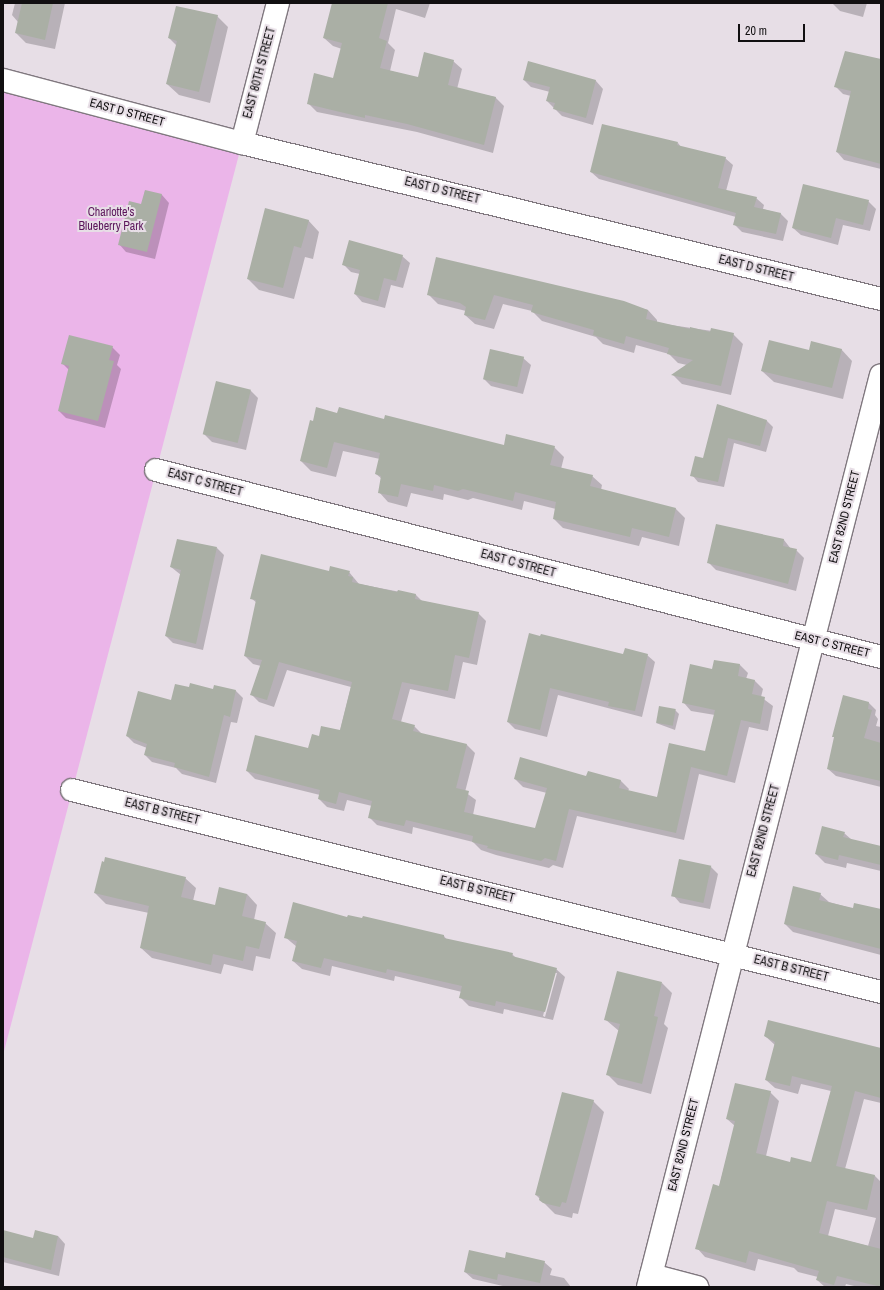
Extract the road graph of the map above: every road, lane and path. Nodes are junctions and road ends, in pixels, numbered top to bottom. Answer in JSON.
{"nodes":[{"id":1,"x":278,"y":3,"type":"edge"},
{"id":2,"x":3,"y":80,"type":"edge"},
{"id":3,"x":242,"y":142,"type":"junction"},
{"id":4,"x":881,"y":299,"type":"edge"},
{"id":5,"x":881,"y":375,"type":"edge"},
{"id":6,"x":156,"y":470,"type":"dead end"},
{"id":7,"x":814,"y":641,"type":"junction"},
{"id":8,"x":881,"y":657,"type":"edge"},
{"id":9,"x":72,"y":790,"type":"dead end"},
{"id":10,"x":732,"y":954,"type":"junction"},
{"id":11,"x":881,"y":992,"type":"edge"},
{"id":12,"x":650,"y":1281,"type":"edge"},
{"id":13,"x":697,"y":1287,"type":"edge"}],
"edges":[{"from":1,"to":3,"type":"street","name":"EAST 80TH STREET"},
{"from":2,"to":3,"type":"street","name":"EAST D STREET"},
{"from":3,"to":4,"type":"street","name":"EAST D STREET"},
{"from":5,"to":7,"type":"street","name":"EAST 82ND STREET"},
{"from":6,"to":7,"type":"street","name":"EAST C STREET"},
{"from":7,"to":8,"type":"street","name":"EAST C STREET"},
{"from":7,"to":10,"type":"street","name":"EAST 82ND STREET"},
{"from":9,"to":10,"type":"street","name":"EAST B STREET"},
{"from":10,"to":11,"type":"street","name":"EAST B STREET"},
{"from":10,"to":12,"type":"street","name":"EAST 82ND STREET"},
{"from":12,"to":13,"type":"street"}]}
